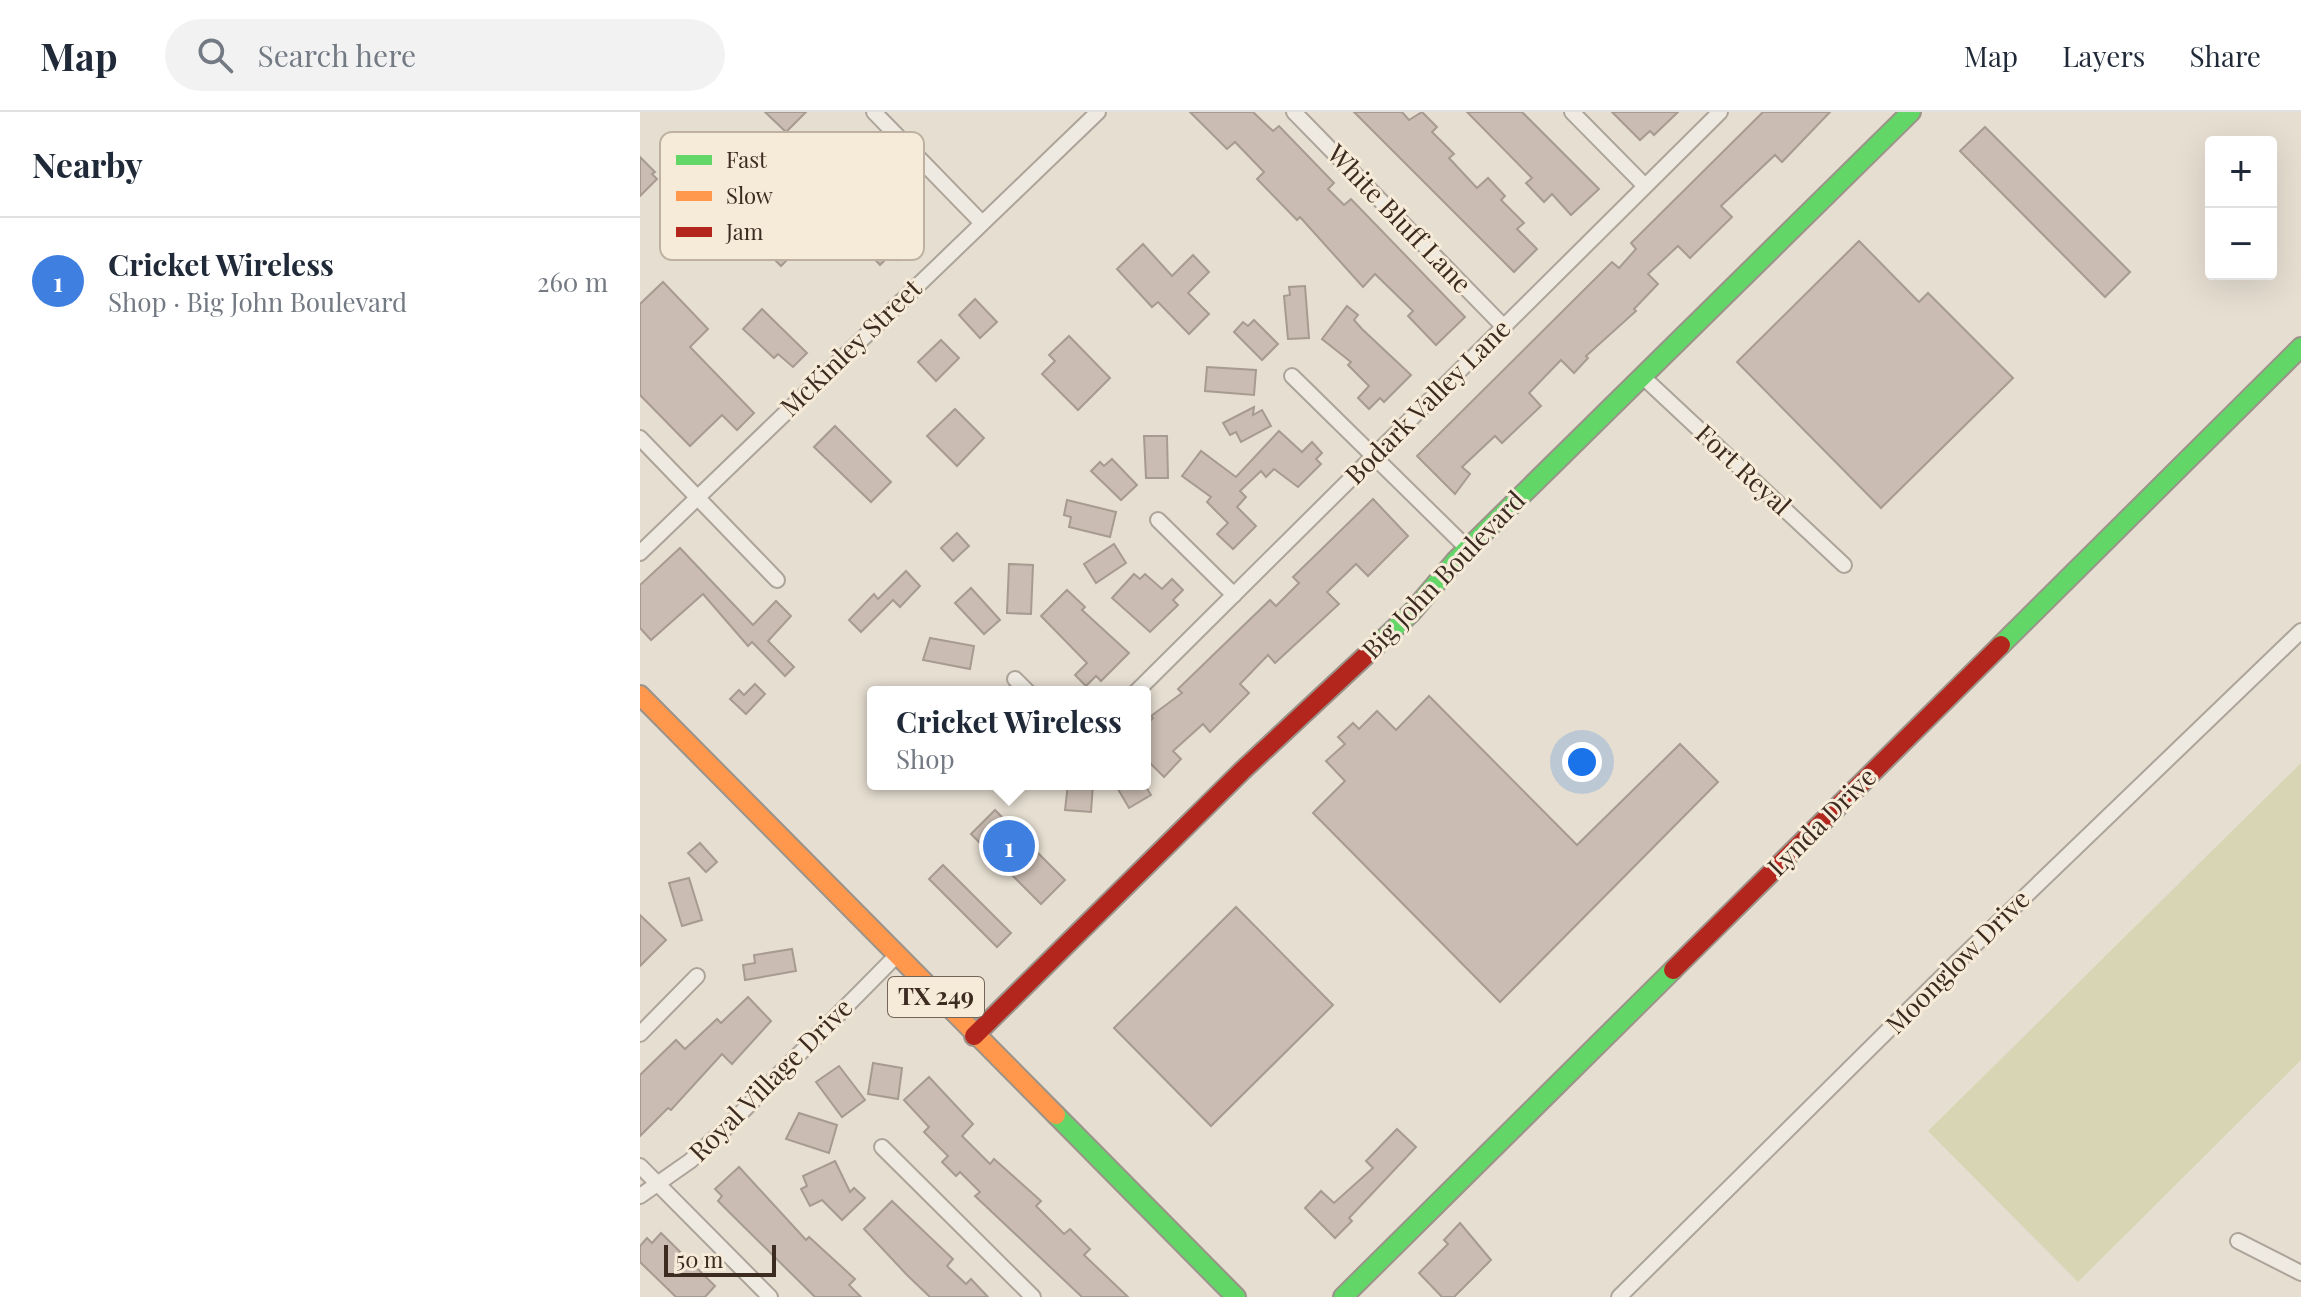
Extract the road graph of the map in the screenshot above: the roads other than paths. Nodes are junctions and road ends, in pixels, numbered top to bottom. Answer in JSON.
{"nodes":[{"id":1,"x":874,"y":112,"type":"edge"},
{"id":2,"x":1098,"y":112,"type":"edge"},
{"id":3,"x":1294,"y":112,"type":"edge"},
{"id":4,"x":1572,"y":112,"type":"edge"},
{"id":5,"x":1720,"y":112,"type":"edge"},
{"id":6,"x":1911,"y":112,"type":"edge"},
{"id":7,"x":893,"y":132,"type":"edge"},
{"id":8,"x":924,"y":163,"type":"edge"},
{"id":9,"x":1644,"y":185,"type":"junction"},
{"id":10,"x":981,"y":222,"type":"junction"},
{"id":11,"x":1503,"y":326,"type":"junction"},
{"id":12,"x":2301,"y":347,"type":"edge"},
{"id":13,"x":1292,"y":376,"type":"dead end"},
{"id":14,"x":1642,"y":376,"type":"junction"},
{"id":15,"x":640,"y":438,"type":"edge"},
{"id":16,"x":1375,"y":454,"type":"junction"},
{"id":17,"x":697,"y":498,"type":"junction"},
{"id":18,"x":1158,"y":520,"type":"dead end"},
{"id":19,"x":1468,"y":549,"type":"junction"},
{"id":20,"x":640,"y":553,"type":"edge"},
{"id":21,"x":1844,"y":565,"type":"dead end"},
{"id":22,"x":777,"y":580,"type":"dead end"},
{"id":23,"x":1234,"y":595,"type":"junction"},
{"id":24,"x":2301,"y":631,"type":"edge"},
{"id":25,"x":1015,"y":679,"type":"dead end"},
{"id":26,"x":1022,"y":686,"type":"edge"},
{"id":27,"x":1142,"y":686,"type":"edge"},
{"id":28,"x":640,"y":695,"type":"edge"},
{"id":29,"x":896,"y":956,"type":"junction"},
{"id":30,"x":697,"y":976,"type":"dead end"},
{"id":31,"x":640,"y":1034,"type":"edge"},
{"id":32,"x":974,"y":1036,"type":"junction"},
{"id":33,"x":882,"y":1147,"type":"dead end"},
{"id":34,"x":640,"y":1166,"type":"edge"},
{"id":35,"x":658,"y":1185,"type":"junction"},
{"id":36,"x":640,"y":1196,"type":"edge"},
{"id":37,"x":2238,"y":1241,"type":"dead end"},
{"id":38,"x":2301,"y":1273,"type":"edge"},
{"id":39,"x":770,"y":1297,"type":"edge"},
{"id":40,"x":1033,"y":1297,"type":"edge"},
{"id":41,"x":1236,"y":1297,"type":"edge"},
{"id":42,"x":1343,"y":1297,"type":"edge"},
{"id":43,"x":1619,"y":1297,"type":"edge"}],
"edges":[{"from":1,"to":7,"type":"street"},
{"from":2,"to":10,"type":"street","name":"McKinley Street"},
{"from":3,"to":11,"type":"street","name":"White Bluff Lane"},
{"from":4,"to":9,"type":"street"},
{"from":5,"to":9,"type":"street","name":"Bodark Valley Lane"},
{"from":6,"to":14,"type":"street","name":"Big John Boulevard"},
{"from":8,"to":10,"type":"street"},
{"from":9,"to":11,"type":"street","name":"Bodark Valley Lane"},
{"from":10,"to":17,"type":"street","name":"McKinley Street"},
{"from":11,"to":16,"type":"street","name":"Bodark Valley Lane"},
{"from":12,"to":42,"type":"street","name":"Lynda Drive"},
{"from":13,"to":16,"type":"street"},
{"from":14,"to":19,"type":"street","name":"Big John Boulevard"},
{"from":14,"to":21,"type":"street","name":"Fort Reyal"},
{"from":15,"to":17,"type":"street"},
{"from":16,"to":19,"type":"street"},
{"from":16,"to":23,"type":"street","name":"Bodark Valley Lane"},
{"from":17,"to":20,"type":"street","name":"McKinley Street"},
{"from":17,"to":22,"type":"street"},
{"from":18,"to":23,"type":"street"},
{"from":19,"to":32,"type":"street","name":"Big John Boulevard"},
{"from":23,"to":27,"type":"street","name":"Bodark Valley Lane"},
{"from":24,"to":43,"type":"street","name":"Moonglow Drive"},
{"from":25,"to":26,"type":"street"},
{"from":28,"to":29,"type":"street","number":"TX 249"},
{"from":29,"to":32,"type":"street","number":"TX 249"},
{"from":29,"to":35,"type":"street","name":"Royal Village Drive"},
{"from":30,"to":31,"type":"street"},
{"from":32,"to":41,"type":"street","number":"TX 249"},
{"from":33,"to":40,"type":"street"},
{"from":34,"to":35,"type":"street"},
{"from":35,"to":36,"type":"street","name":"Royal Village Drive"},
{"from":35,"to":39,"type":"street"},
{"from":37,"to":38,"type":"street"}]}
